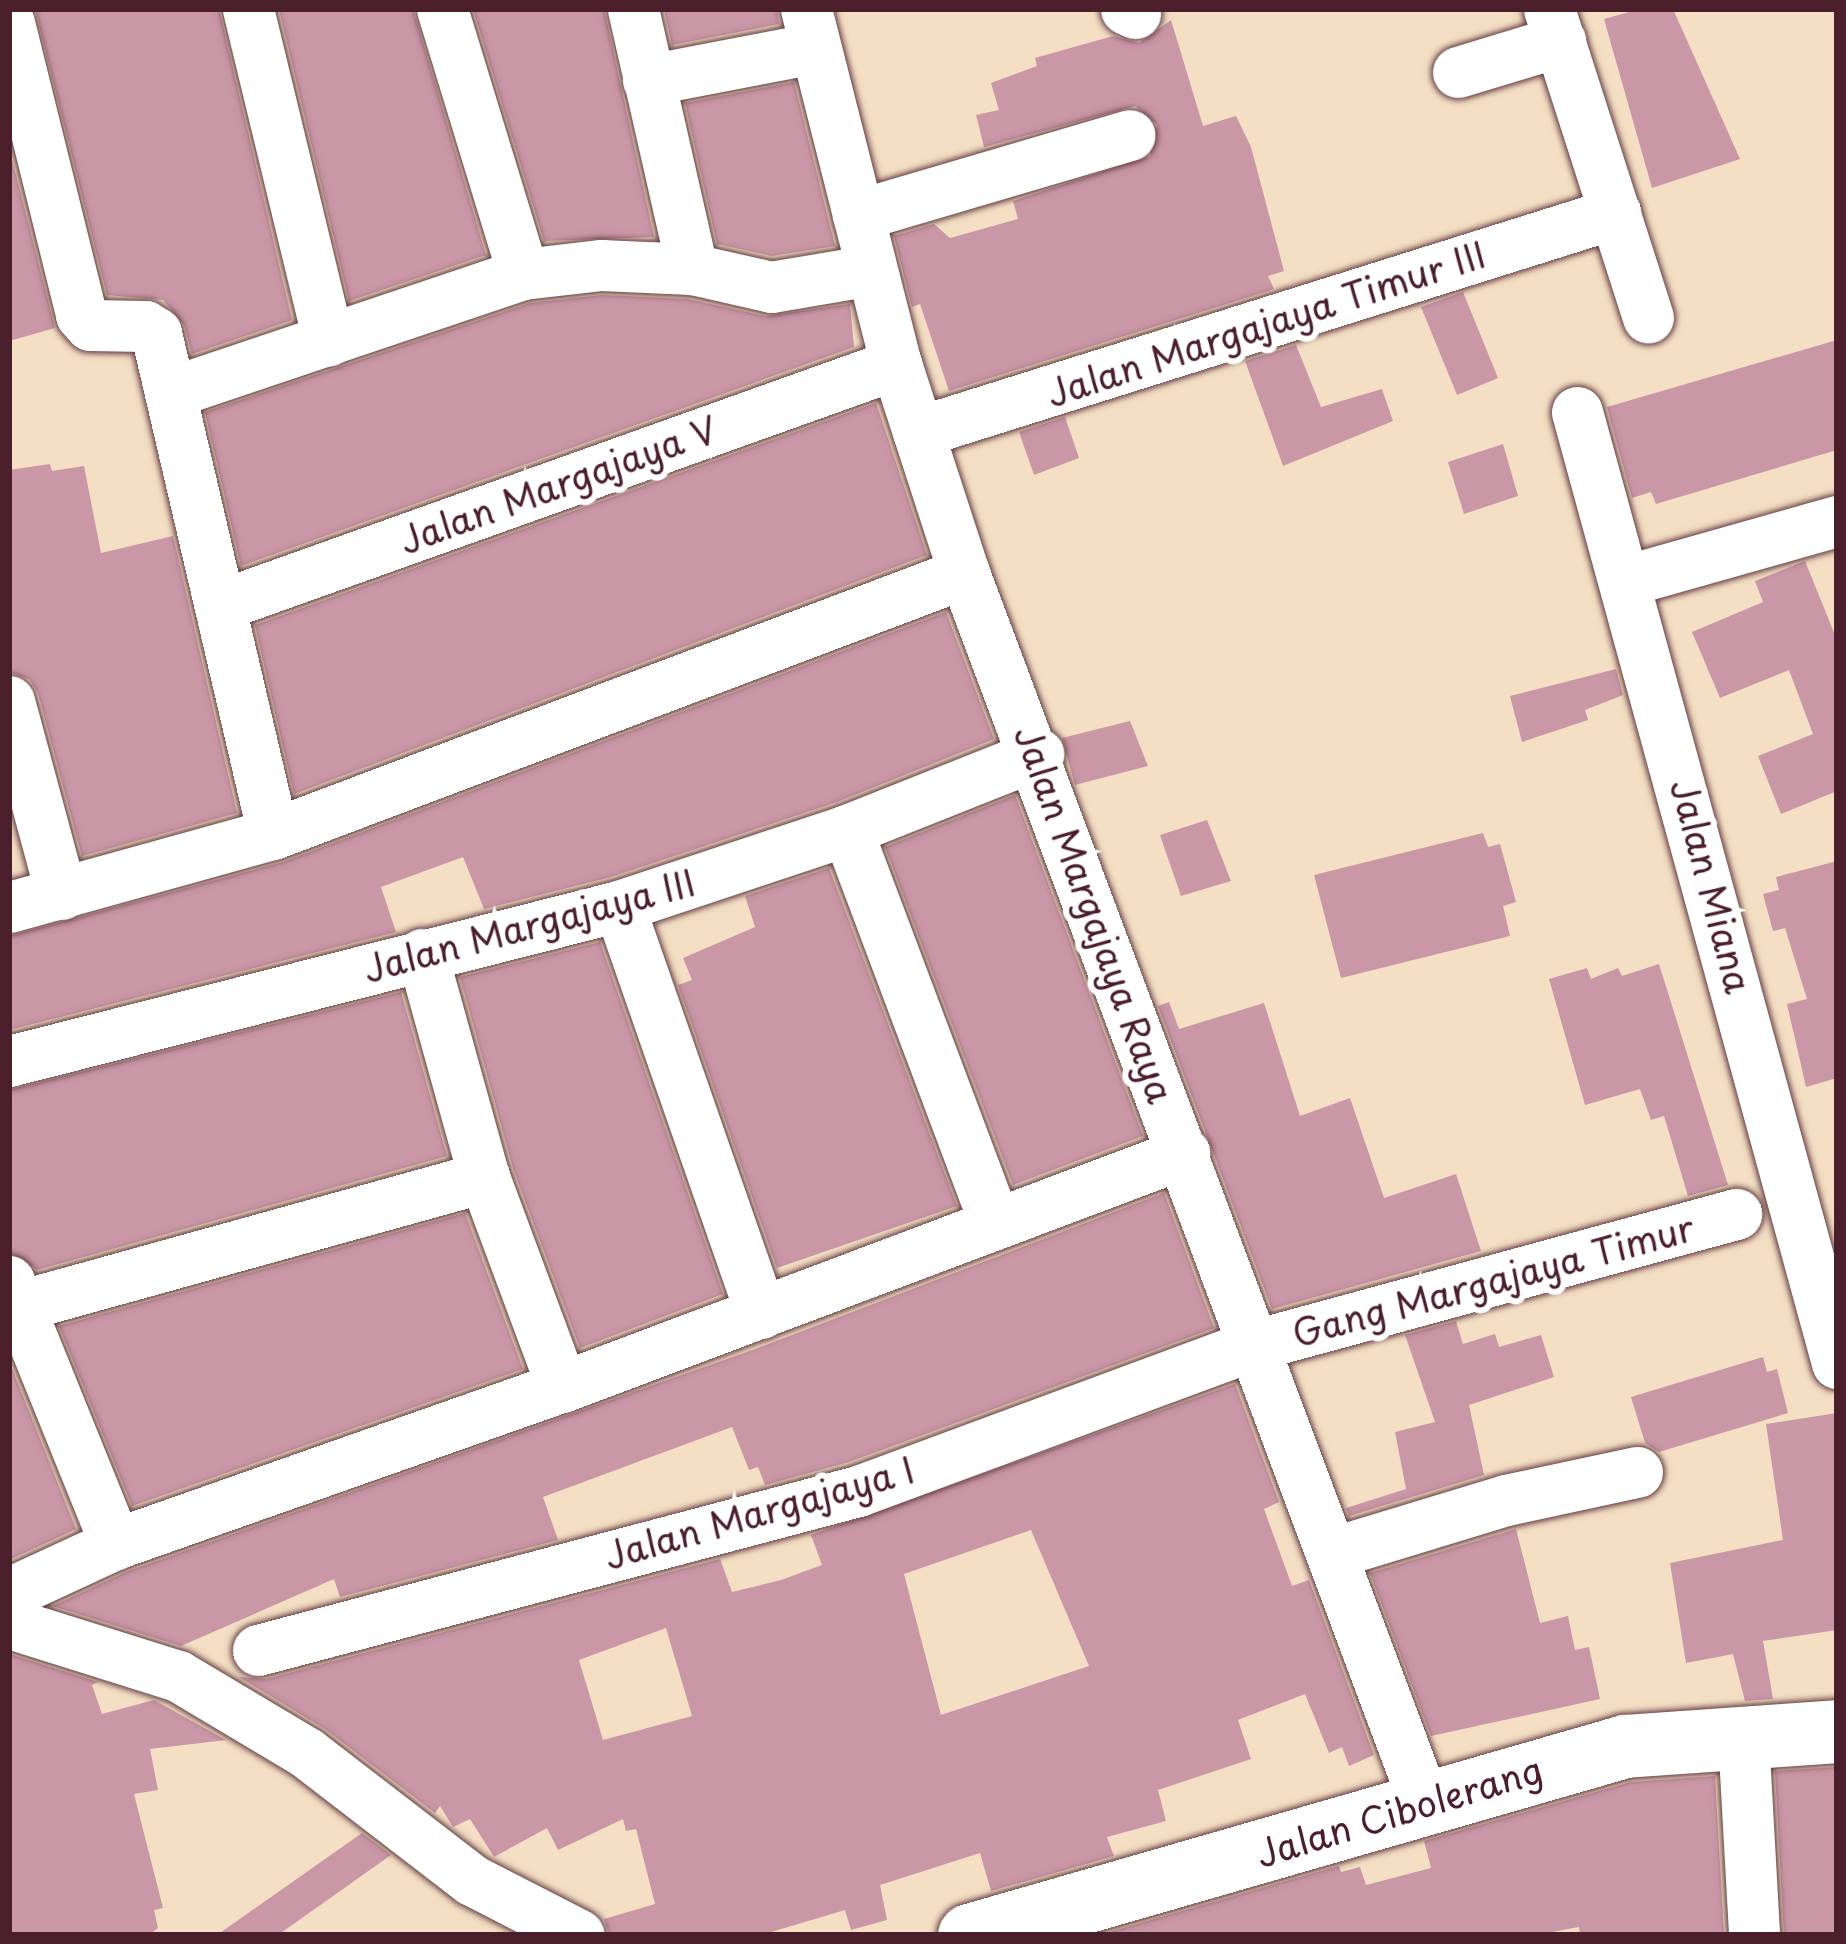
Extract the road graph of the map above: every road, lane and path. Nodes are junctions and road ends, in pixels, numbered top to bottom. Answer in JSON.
{"nodes":[{"id":1,"x":248,"y":9,"type":"edge"},
{"id":2,"x":442,"y":9,"type":"edge"},
{"id":3,"x":633,"y":9,"type":"edge"},
{"id":4,"x":9,"y":22,"type":"edge"},
{"id":5,"x":1555,"y":25,"type":"edge"},
{"id":6,"x":810,"y":29,"type":"edge"},
{"id":7,"x":1458,"y":72,"type":"dead end"},
{"id":8,"x":648,"y":80,"type":"junction"},
{"id":9,"x":1129,"y":135,"type":"dead end"},
{"id":10,"x":1615,"y":213,"type":"junction"},
{"id":11,"x":858,"y":215,"type":"junction"},
{"id":12,"x":692,"y":268,"type":"junction"},
{"id":13,"x":871,"y":270,"type":"junction"},
{"id":14,"x":523,"y":274,"type":"junction"},
{"id":15,"x":1648,"y":318,"type":"dead end"},
{"id":16,"x":328,"y":340,"type":"junction"},
{"id":17,"x":896,"y":364,"type":"junction"},
{"id":18,"x":172,"y":392,"type":"junction"},
{"id":19,"x":1577,"y":412,"type":"dead end"},
{"id":20,"x":918,"y":431,"type":"junction"},
{"id":21,"x":1837,"y":521,"type":"edge"},
{"id":22,"x":964,"y":573,"type":"junction"},
{"id":23,"x":1628,"y":580,"type":"junction"},
{"id":24,"x":221,"y":605,"type":"junction"},
{"id":25,"x":9,"y":701,"type":"edge"},
{"id":26,"x":1038,"y":754,"type":"junction"},
{"id":27,"x":847,"y":830,"type":"junction"},
{"id":28,"x":273,"y":834,"type":"junction"},
{"id":29,"x":61,"y":894,"type":"junction"},
{"id":30,"x":9,"y":907,"type":"edge"},
{"id":31,"x":620,"y":907,"type":"junction"},
{"id":32,"x":422,"y":954,"type":"junction"},
{"id":33,"x":9,"y":1061,"type":"edge"},
{"id":34,"x":1184,"y":1153,"type":"junction"},
{"id":35,"x":484,"y":1177,"type":"junction"},
{"id":36,"x":1736,"y":1214,"type":"dead end"},
{"id":37,"x":995,"y":1223,"type":"junction"},
{"id":38,"x":14,"y":1293,"type":"edge"},
{"id":39,"x":760,"y":1313,"type":"junction"},
{"id":40,"x":1251,"y":1346,"type":"junction"},
{"id":41,"x":1837,"y":1363,"type":"edge"},
{"id":42,"x":562,"y":1387,"type":"junction"},
{"id":43,"x":1637,"y":1472,"type":"dead end"},
{"id":44,"x":115,"y":1544,"type":"junction"},
{"id":45,"x":1335,"y":1552,"type":"junction"},
{"id":46,"x":9,"y":1594,"type":"edge"},
{"id":47,"x":9,"y":1623,"type":"edge"},
{"id":48,"x":258,"y":1650,"type":"dead end"},
{"id":49,"x":1837,"y":1731,"type":"edge"},
{"id":50,"x":1743,"y":1736,"type":"junction"},
{"id":51,"x":1425,"y":1805,"type":"junction"},
{"id":52,"x":1008,"y":1929,"type":"edge"},
{"id":53,"x":579,"y":1935,"type":"edge"},
{"id":54,"x":1754,"y":1935,"type":"edge"}],
"edges":[{"from":1,"to":16,"type":"street"},
{"from":2,"to":14,"type":"street"},
{"from":3,"to":8,"type":"street"},
{"from":4,"to":18,"type":"street"},
{"from":5,"to":7,"type":"street"},
{"from":5,"to":10,"type":"street"},
{"from":6,"to":8,"type":"street"},
{"from":6,"to":11,"type":"street","name":"Jalan Margajaya Raya"},
{"from":8,"to":12,"type":"street"},
{"from":9,"to":11,"type":"street"},
{"from":10,"to":15,"type":"street"},
{"from":10,"to":20,"type":"street","name":"Jalan Margajaya Timur III"},
{"from":11,"to":13,"type":"street","name":"Jalan Margajaya Raya"},
{"from":12,"to":13,"type":"street"},
{"from":12,"to":14,"type":"street"},
{"from":13,"to":17,"type":"street","name":"Jalan Margajaya Raya"},
{"from":14,"to":16,"type":"street"},
{"from":16,"to":18,"type":"street"},
{"from":17,"to":20,"type":"street","name":"Jalan Margajaya Raya"},
{"from":17,"to":24,"type":"street","name":"Jalan Margajaya V"},
{"from":18,"to":24,"type":"street"},
{"from":19,"to":23,"type":"street","name":"Jalan Miana"},
{"from":20,"to":22,"type":"street","name":"Jalan Margajaya Raya"},
{"from":21,"to":23,"type":"street"},
{"from":22,"to":26,"type":"street","name":"Jalan Margajaya Raya"},
{"from":22,"to":28,"type":"street"},
{"from":23,"to":41,"type":"street","name":"Jalan Miana"},
{"from":24,"to":28,"type":"street"},
{"from":25,"to":29,"type":"street"},
{"from":26,"to":27,"type":"street","name":"Jalan Margajaya III"},
{"from":26,"to":34,"type":"street","name":"Jalan Margajaya Raya"},
{"from":27,"to":31,"type":"street","name":"Jalan Margajaya III"},
{"from":27,"to":37,"type":"street"},
{"from":28,"to":29,"type":"street"},
{"from":29,"to":30,"type":"street"},
{"from":31,"to":32,"type":"street","name":"Jalan Margajaya III"},
{"from":31,"to":39,"type":"street"},
{"from":32,"to":33,"type":"street","name":"Jalan Margajaya III"},
{"from":32,"to":35,"type":"street"},
{"from":34,"to":37,"type":"street"},
{"from":34,"to":40,"type":"street","name":"Jalan Margajaya Raya"},
{"from":35,"to":38,"type":"street"},
{"from":35,"to":42,"type":"street"},
{"from":36,"to":40,"type":"street","name":"Gang Margajaya Timur"},
{"from":37,"to":39,"type":"street"},
{"from":38,"to":44,"type":"street"},
{"from":39,"to":42,"type":"street"},
{"from":40,"to":45,"type":"street","name":"Jalan Margajaya Raya"},
{"from":40,"to":48,"type":"street","name":"Jalan Margajaya I"},
{"from":42,"to":44,"type":"street"},
{"from":43,"to":45,"type":"street"},
{"from":44,"to":46,"type":"street"},
{"from":45,"to":51,"type":"street","name":"Jalan Margajaya Raya"},
{"from":47,"to":53,"type":"street"},
{"from":49,"to":50,"type":"street","name":"Jalan Cibolerang"},
{"from":50,"to":51,"type":"street","name":"Jalan Cibolerang"},
{"from":50,"to":54,"type":"street"},
{"from":51,"to":52,"type":"street","name":"Jalan Cibolerang"}]}
